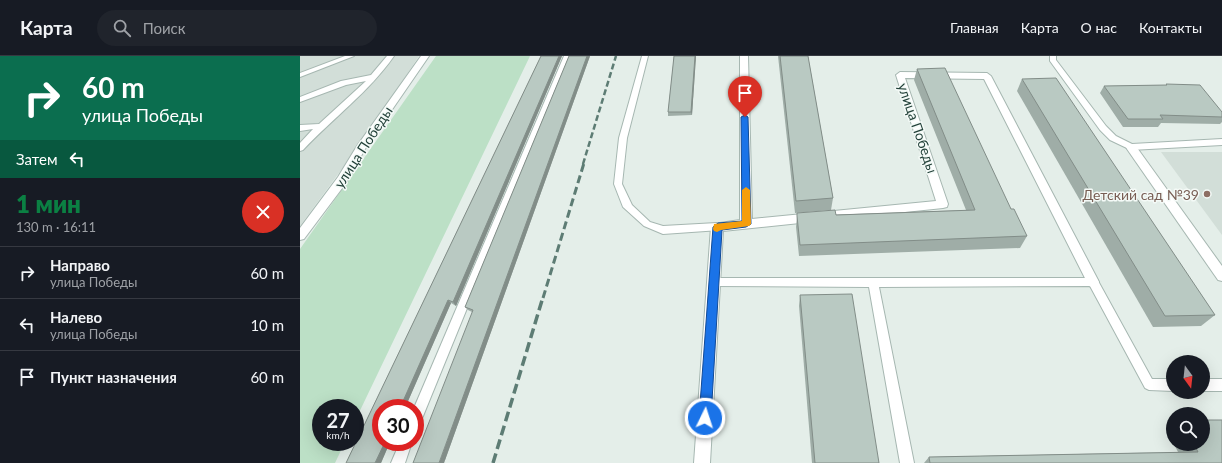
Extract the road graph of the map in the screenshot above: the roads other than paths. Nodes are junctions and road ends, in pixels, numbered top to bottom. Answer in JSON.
{"nodes":[{"id":1,"x":351,"y":56,"type":"edge"},
{"id":2,"x":391,"y":56,"type":"edge"},
{"id":3,"x":425,"y":56,"type":"edge"},
{"id":4,"x":566,"y":56,"type":"edge"},
{"id":5,"x":644,"y":56,"type":"edge"},
{"id":6,"x":744,"y":56,"type":"edge"},
{"id":7,"x":1053,"y":56,"type":"edge"},
{"id":8,"x":300,"y":75,"type":"edge"},
{"id":9,"x":373,"y":77,"type":"junction"},
{"id":10,"x":300,"y":100,"type":"edge"},
{"id":11,"x":321,"y":126,"type":"junction"},
{"id":12,"x":300,"y":128,"type":"edge"},
{"id":13,"x":1222,"y":142,"type":"edge"},
{"id":14,"x":1131,"y":147,"type":"junction"},
{"id":15,"x":300,"y":148,"type":"edge"},
{"id":16,"x":746,"y":224,"type":"junction"},
{"id":17,"x":718,"y":227,"type":"junction"},
{"id":18,"x":300,"y":236,"type":"edge"},
{"id":19,"x":1222,"y":276,"type":"edge"},
{"id":20,"x":714,"y":282,"type":"junction"},
{"id":21,"x":1094,"y":282,"type":"junction"},
{"id":22,"x":873,"y":283,"type":"junction"},
{"id":23,"x":1166,"y":385,"type":"edge"},
{"id":24,"x":1210,"y":385,"type":"edge"},
{"id":25,"x":1222,"y":385,"type":"edge"},
{"id":26,"x":424,"y":400,"type":"edge"},
{"id":27,"x":403,"y":451,"type":"edge"},
{"id":28,"x":398,"y":463,"type":"edge"},
{"id":29,"x":702,"y":463,"type":"edge"},
{"id":30,"x":907,"y":463,"type":"edge"}],
"edges":[{"from":1,"to":8,"type":"lane"},
{"from":2,"to":9,"type":"lane"},
{"from":3,"to":18,"type":"street","name":"улица Победы"},
{"from":4,"to":26,"type":"lane"},
{"from":5,"to":17,"type":"lane"},
{"from":6,"to":16,"type":"street"},
{"from":7,"to":14,"type":"lane"},
{"from":9,"to":10,"type":"lane"},
{"from":9,"to":11,"type":"lane"},
{"from":11,"to":12,"type":"lane"},
{"from":11,"to":15,"type":"lane"},
{"from":13,"to":14,"type":"lane"},
{"from":14,"to":19,"type":"street"},
{"from":16,"to":17,"type":"street","name":"улица Победы"},
{"from":16,"to":21,"type":"street","name":"улица Победы"},
{"from":17,"to":20,"type":"street"},
{"from":20,"to":22,"type":"lane"},
{"from":20,"to":29,"type":"street"},
{"from":21,"to":22,"type":"lane"},
{"from":21,"to":23,"type":"lane"},
{"from":22,"to":30,"type":"lane"},
{"from":24,"to":25,"type":"lane"},
{"from":27,"to":28,"type":"lane"}]}
